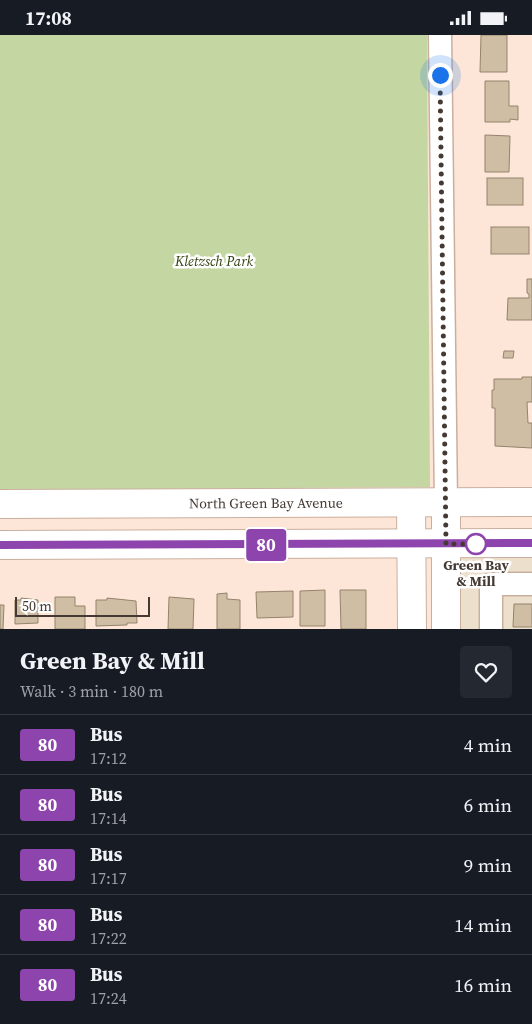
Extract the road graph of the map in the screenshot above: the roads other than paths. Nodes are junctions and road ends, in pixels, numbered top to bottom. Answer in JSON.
{"nodes":[{"id":1,"x":440,"y":35,"type":"edge"},
{"id":2,"x":532,"y":502,"type":"edge"},
{"id":3,"x":411,"y":503,"type":"junction"},
{"id":4,"x":446,"y":503,"type":"junction"},
{"id":5,"x":0,"y":504,"type":"edge"},
{"id":6,"x":532,"y":543,"type":"edge"},
{"id":7,"x":411,"y":544,"type":"junction"},
{"id":8,"x":446,"y":544,"type":"junction"},
{"id":9,"x":0,"y":545,"type":"edge"},
{"id":10,"x":532,"y":584,"type":"edge"},
{"id":11,"x":412,"y":629,"type":"edge"},
{"id":12,"x":446,"y":629,"type":"edge"},
{"id":13,"x":491,"y":629,"type":"edge"}],
"edges":[{"from":1,"to":4,"type":"street"},
{"from":2,"to":4,"type":"main road","name":"North Green Bay Avenue"},
{"from":3,"to":4,"type":"main road","name":"North Green Bay Avenue"},
{"from":3,"to":5,"type":"main road","name":"North Green Bay Avenue"},
{"from":3,"to":7,"type":"main road"},
{"from":4,"to":8,"type":"main road"},
{"from":6,"to":8,"type":"main road"},
{"from":7,"to":8,"type":"main road"},
{"from":7,"to":9,"type":"main road"},
{"from":7,"to":11,"type":"main road"},
{"from":8,"to":12,"type":"main road"},
{"from":10,"to":13,"type":"street"}]}
